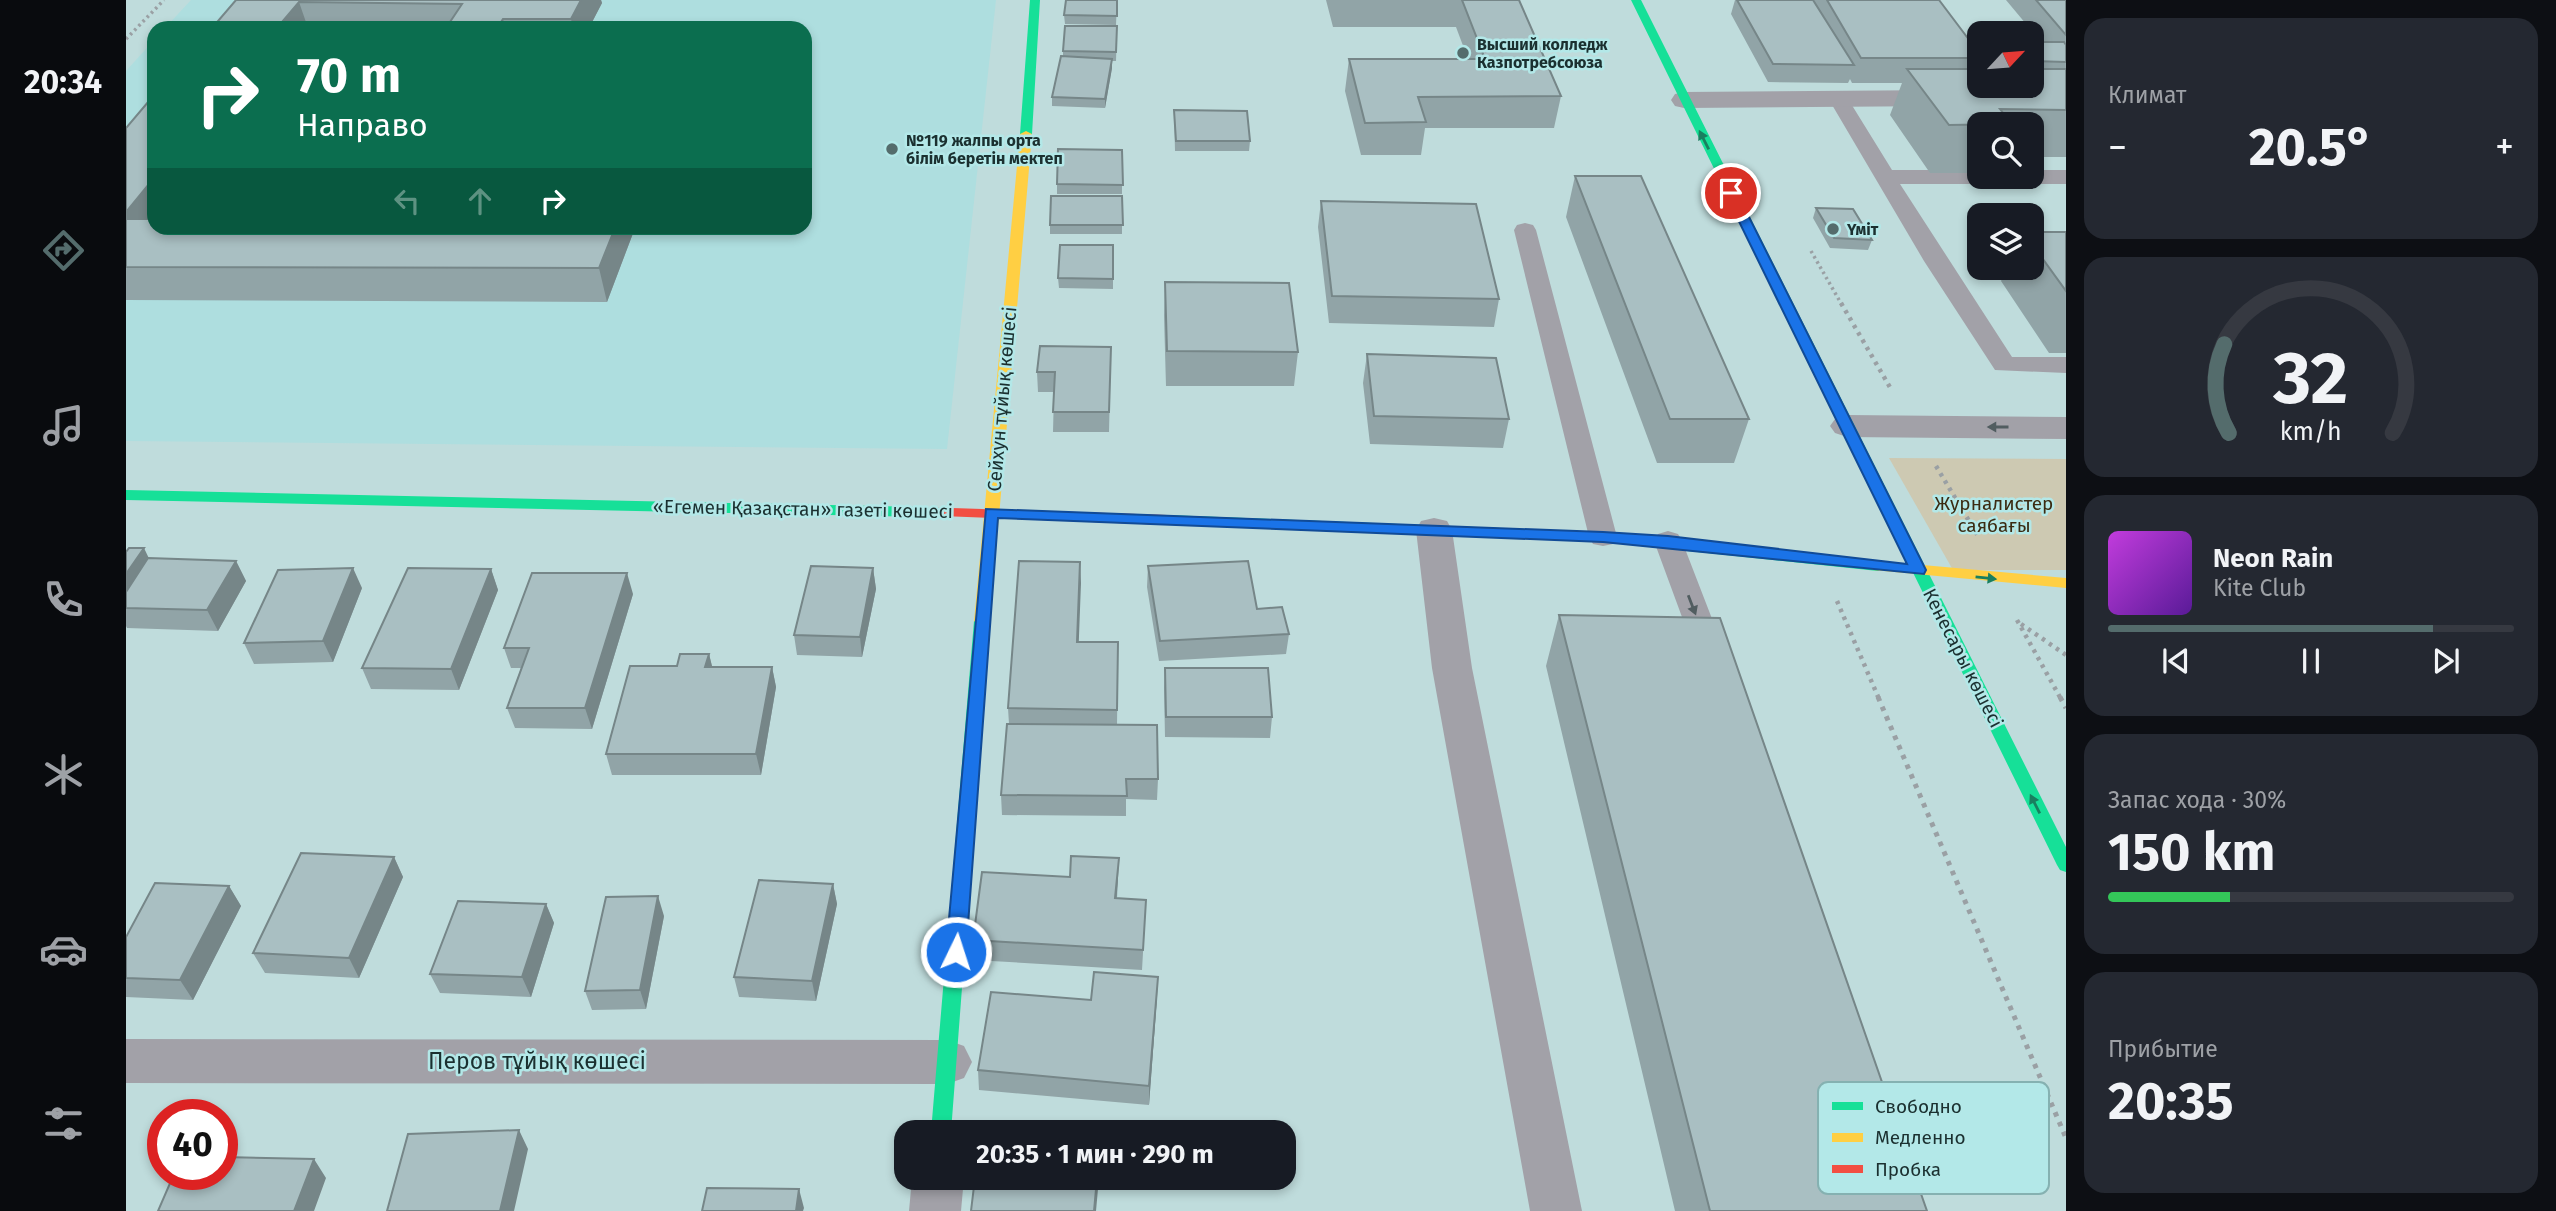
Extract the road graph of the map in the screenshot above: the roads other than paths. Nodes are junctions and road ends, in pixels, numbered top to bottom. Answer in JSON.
{"nodes":[{"id":1,"x":1035,"y":0,"type":"edge"},
{"id":2,"x":1636,"y":0,"type":"edge"},
{"id":3,"x":1838,"y":98,"type":"junction"},
{"id":4,"x":1967,"y":98,"type":"edge"},
{"id":5,"x":1684,"y":100,"type":"junction"},
{"id":6,"x":1886,"y":177,"type":"junction"},
{"id":7,"x":1967,"y":177,"type":"edge"},
{"id":8,"x":2044,"y":177,"type":"edge"},
{"id":9,"x":2066,"y":177,"type":"edge"},
{"id":10,"x":1525,"y":230,"type":"dead end"},
{"id":11,"x":2066,"y":365,"type":"edge"},
{"id":12,"x":1847,"y":426,"type":"junction"},
{"id":13,"x":2066,"y":428,"type":"edge"},
{"id":14,"x":126,"y":495,"type":"edge"},
{"id":15,"x":991,"y":513,"type":"junction"},
{"id":16,"x":1434,"y":530,"type":"junction"},
{"id":17,"x":1603,"y":537,"type":"junction"},
{"id":18,"x":1668,"y":541,"type":"junction"},
{"id":19,"x":1919,"y":570,"type":"junction"},
{"id":20,"x":2066,"y":583,"type":"edge"},
{"id":21,"x":1721,"y":683,"type":"edge"},
{"id":22,"x":2066,"y":865,"type":"edge"},
{"id":23,"x":126,"y":1061,"type":"edge"},
{"id":24,"x":947,"y":1062,"type":"junction"},
{"id":25,"x":942,"y":1120,"type":"edge"},
{"id":26,"x":936,"y":1190,"type":"edge"},
{"id":27,"x":935,"y":1211,"type":"edge"},
{"id":28,"x":1556,"y":1211,"type":"edge"}],
"edges":[{"from":1,"to":15,"type":"street","name":"Сейхун тұйық көшесі"},
{"from":2,"to":5,"type":"street","name":"Кенесары көшесі"},
{"from":3,"to":4,"type":"street"},
{"from":3,"to":5,"type":"street"},
{"from":3,"to":6,"type":"lane"},
{"from":12,"to":5,"type":"street","name":"Кенесары көшесі","one_way":true},
{"from":6,"to":7,"type":"lane"},
{"from":6,"to":11,"type":"lane"},
{"from":8,"to":9,"type":"lane"},
{"from":10,"to":17,"type":"lane"},
{"from":13,"to":12,"type":"street","one_way":true},
{"from":12,"to":19,"type":"street","name":"Кенесары көшесі"},
{"from":14,"to":15,"type":"street","name":"«Егемен Қазақстан» газеті көшесі"},
{"from":15,"to":16,"type":"street","name":"«Егемен Қазақстан» газеті көшесі"},
{"from":15,"to":24,"type":"street","name":"Сейхун тұйық көшесі"},
{"from":16,"to":17,"type":"street","name":"«Егемен Қазақстан» газеті көшесі"},
{"from":16,"to":28,"type":"street"},
{"from":17,"to":18,"type":"street","name":"«Егемен Қазақстан» газеті көшесі"},
{"from":18,"to":19,"type":"street","name":"«Егемен Қазақстан» газеті көшесі"},
{"from":18,"to":21,"type":"lane","one_way":true},
{"from":19,"to":20,"type":"street","name":"«Егемен Қазақстан» газеті көшесі","one_way":true},
{"from":22,"to":19,"type":"street","name":"Кенесары көшесі","one_way":true},
{"from":23,"to":24,"type":"street","name":"Перов тұйық көшесі"},
{"from":24,"to":25,"type":"street","name":"Сейхун тұйық көшесі"},
{"from":26,"to":27,"type":"street"}]}
